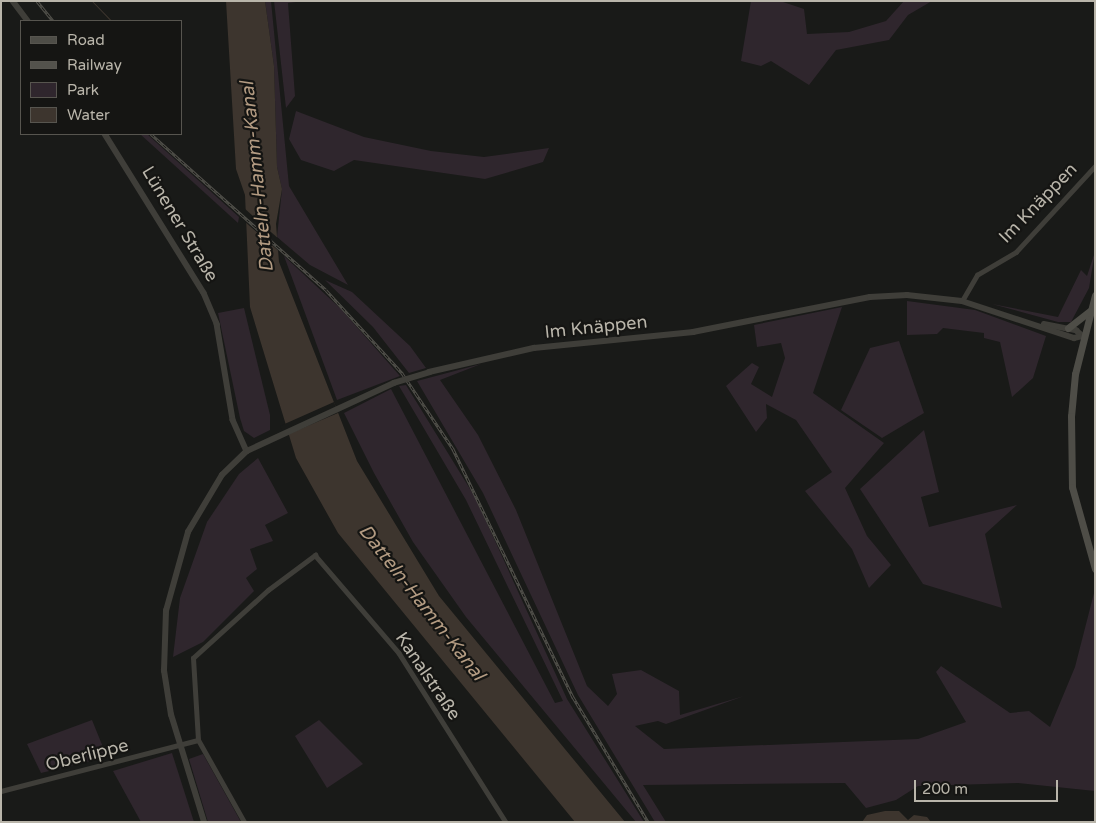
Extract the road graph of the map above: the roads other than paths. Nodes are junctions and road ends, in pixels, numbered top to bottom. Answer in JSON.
{"nodes":[{"id":1,"x":13,"y":1,"type":"edge"},
{"id":2,"x":27,"y":20,"type":"edge"},
{"id":3,"x":106,"y":135,"type":"edge"},
{"id":4,"x":1095,"y":166,"type":"edge"},
{"id":5,"x":1095,"y":294,"type":"edge"},
{"id":6,"x":962,"y":301,"type":"junction"},
{"id":7,"x":1090,"y":311,"type":"junction"},
{"id":8,"x":1032,"y":322,"type":"junction"},
{"id":9,"x":1068,"y":328,"type":"junction"},
{"id":10,"x":1084,"y":336,"type":"junction"},
{"id":11,"x":247,"y":451,"type":"junction"},
{"id":12,"x":1095,"y":569,"type":"edge"},
{"id":13,"x":198,"y":740,"type":"junction"},
{"id":14,"x":180,"y":745,"type":"junction"},
{"id":15,"x":1,"y":790,"type":"edge"},
{"id":16,"x":204,"y":822,"type":"edge"},
{"id":17,"x":244,"y":822,"type":"edge"},
{"id":18,"x":506,"y":822,"type":"edge"}],
"edges":[{"from":1,"to":2,"type":"street"},
{"from":3,"to":11,"type":"street","name":"Lünener Straße"},
{"from":4,"to":6,"type":"street","name":"Im Knäppen"},
{"from":5,"to":7,"type":"main road"},
{"from":6,"to":8,"type":"street","name":"Im Knäppen"},
{"from":6,"to":11,"type":"street","name":"Im Knäppen","bridge":true},
{"from":7,"to":9,"type":"main road"},
{"from":7,"to":10,"type":"main road"},
{"from":8,"to":9,"type":"street"},
{"from":8,"to":10,"type":"street","name":"Im Knäppen"},
{"from":9,"to":10,"type":"street"},
{"from":10,"to":12,"type":"main road"},
{"from":11,"to":14,"type":"street","name":"Im Knäppen"},
{"from":13,"to":14,"type":"street","name":"Oberlippe"},
{"from":13,"to":17,"type":"street"},
{"from":13,"to":18,"type":"street","name":"Kanalstraße"},
{"from":14,"to":15,"type":"street","name":"Oberlippe"},
{"from":14,"to":16,"type":"street","name":"Im Knäppen"}]}
